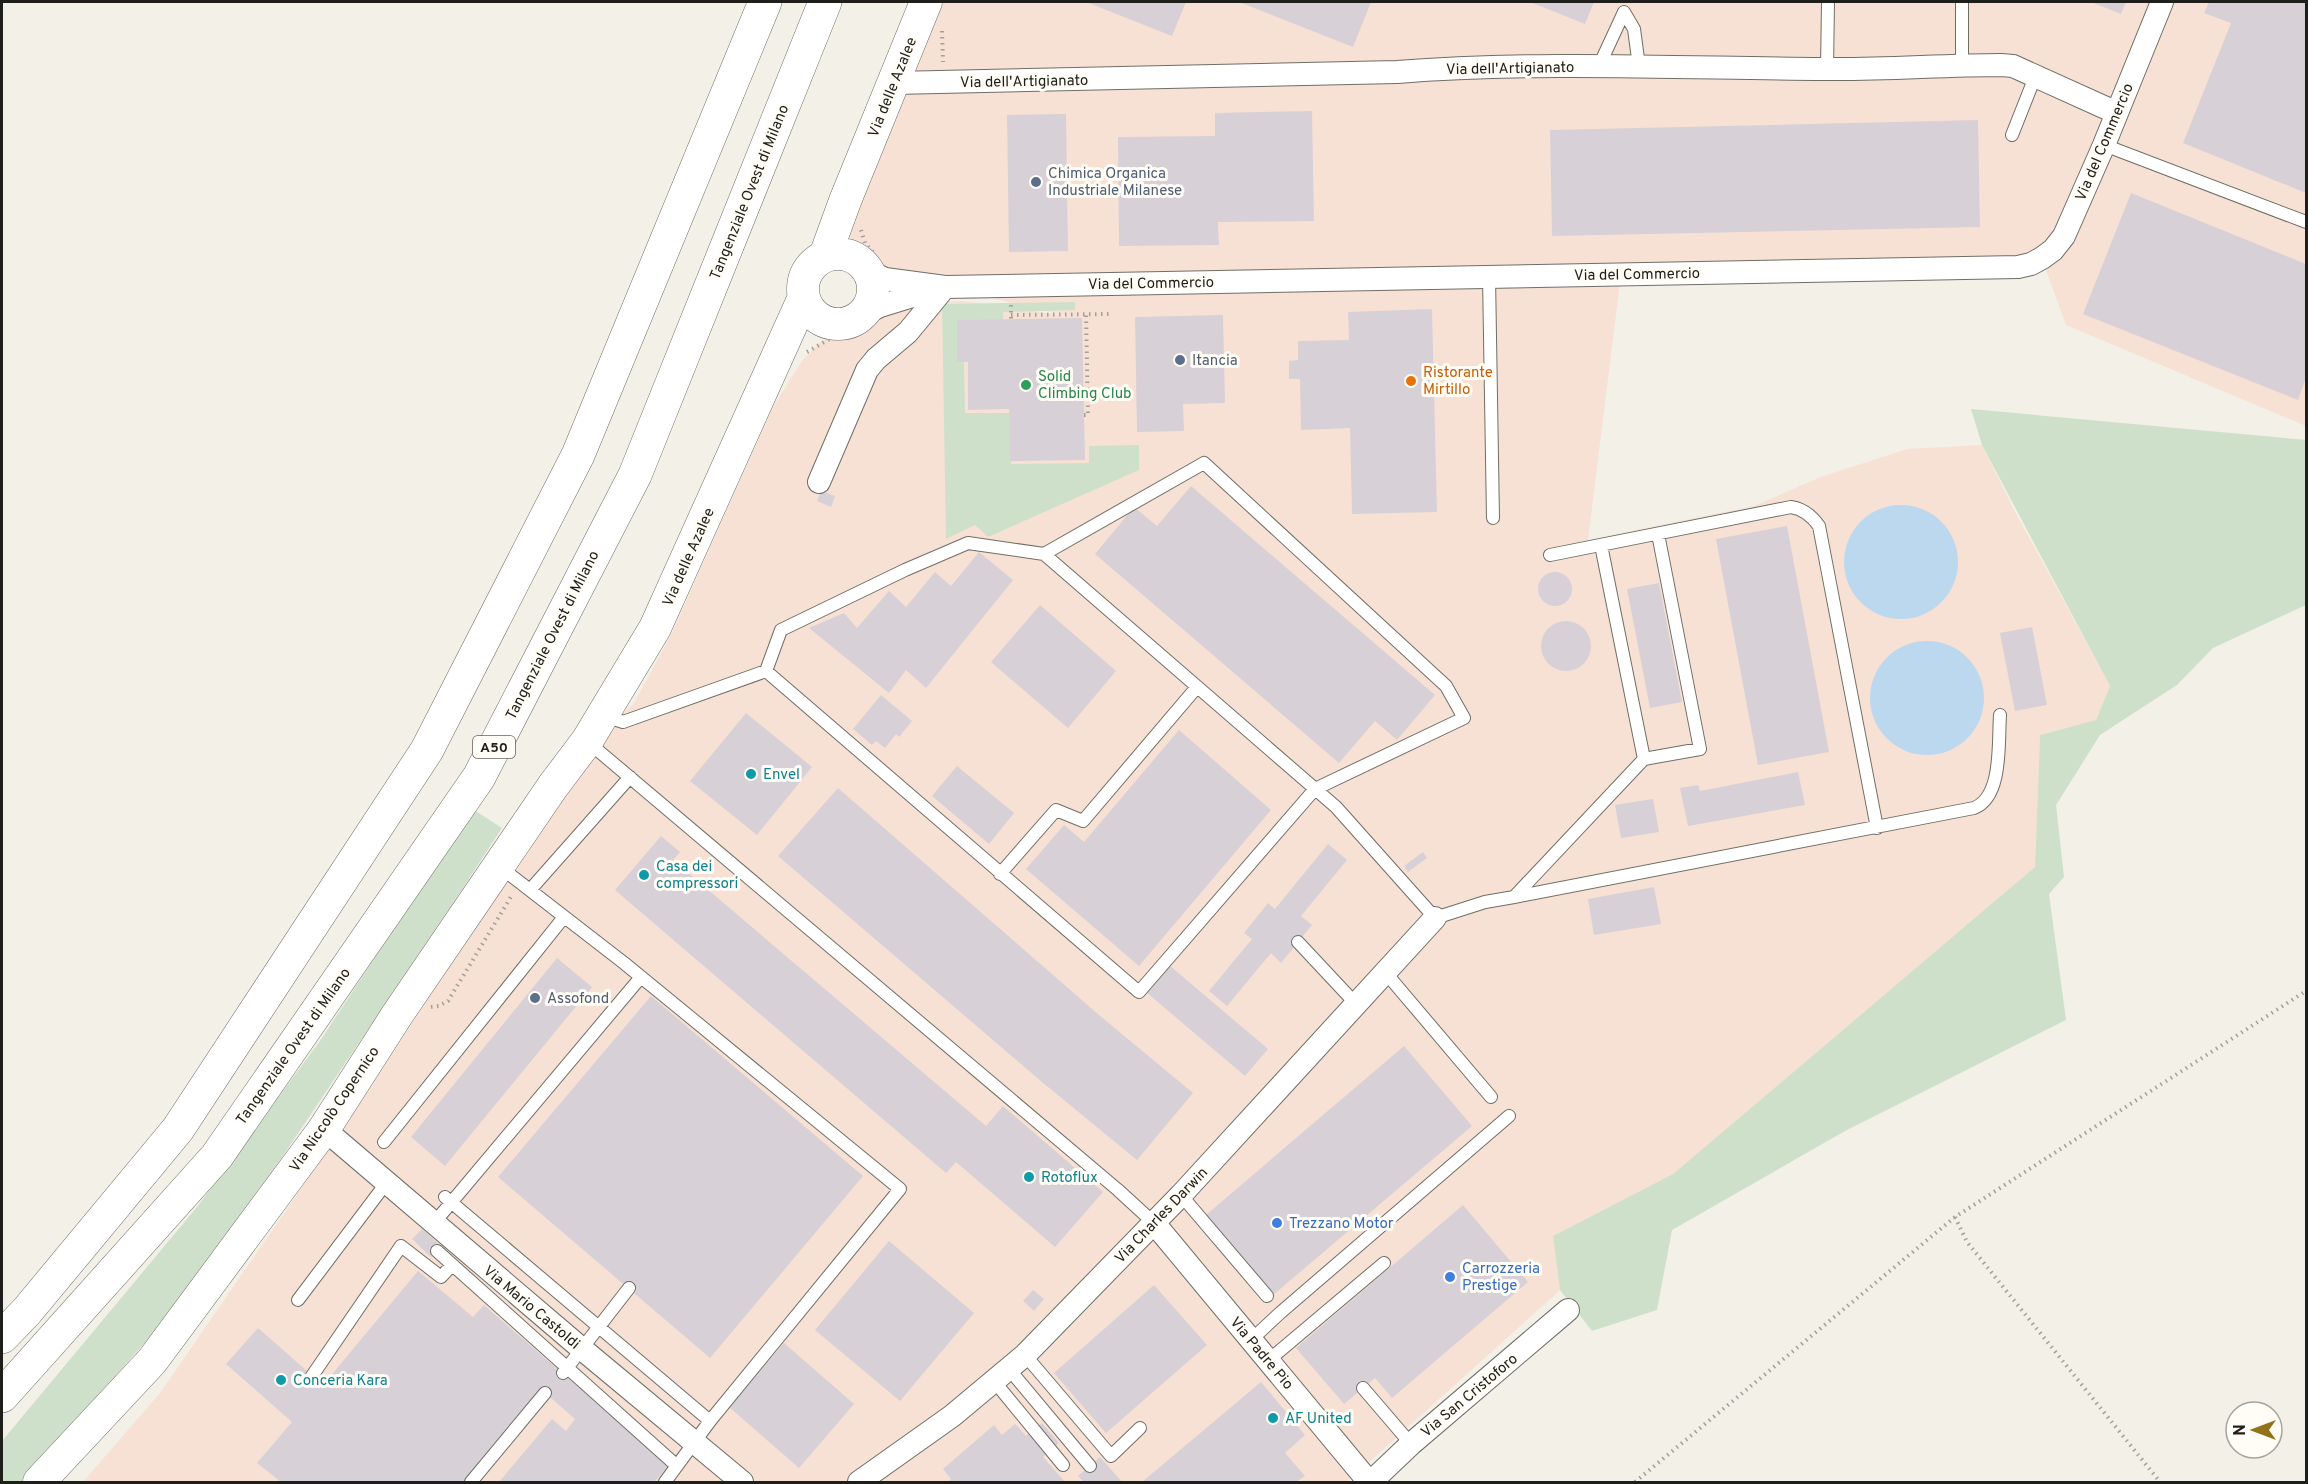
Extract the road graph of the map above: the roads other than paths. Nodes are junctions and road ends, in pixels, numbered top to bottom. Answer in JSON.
{"nodes":[{"id":1,"x":765,"y":2,"type":"edge"},
{"id":2,"x":825,"y":2,"type":"edge"},
{"id":3,"x":926,"y":2,"type":"edge"},
{"id":4,"x":1828,"y":2,"type":"edge"},
{"id":5,"x":1962,"y":2,"type":"edge"},
{"id":6,"x":2162,"y":2,"type":"edge"},
{"id":7,"x":1626,"y":7,"type":"edge"},
{"id":8,"x":1962,"y":65,"type":"junction"},
{"id":9,"x":1599,"y":66,"type":"junction"},
{"id":10,"x":1639,"y":66,"type":"junction"},
{"id":11,"x":1827,"y":69,"type":"junction"},
{"id":12,"x":2035,"y":77,"type":"junction"},
{"id":13,"x":894,"y":83,"type":"junction"},
{"id":14,"x":2117,"y":113,"type":"junction"},
{"id":15,"x":2012,"y":135,"type":"dead end"},
{"id":16,"x":2104,"y":146,"type":"junction"},
{"id":17,"x":2307,"y":222,"type":"edge"},
{"id":18,"x":854,"y":260,"type":"junction"},
{"id":19,"x":1489,"y":276,"type":"junction"},
{"id":20,"x":945,"y":286,"type":"junction"},
{"id":21,"x":804,"y":297,"type":"junction"},
{"id":22,"x":824,"y":321,"type":"junction"},
{"id":23,"x":859,"y":323,"type":"junction"},
{"id":24,"x":762,"y":393,"type":"junction"},
{"id":25,"x":819,"y":482,"type":"dead end"},
{"id":26,"x":1493,"y":519,"type":"dead end"},
{"id":27,"x":1658,"y":534,"type":"junction"},
{"id":28,"x":1601,"y":545,"type":"junction"},
{"id":29,"x":1044,"y":554,"type":"junction"},
{"id":30,"x":1550,"y":555,"type":"dead end"},
{"id":31,"x":766,"y":671,"type":"junction"},
{"id":32,"x":1197,"y":687,"type":"junction"},
{"id":33,"x":2000,"y":716,"type":"dead end"},
{"id":34,"x":595,"y":728,"type":"junction"},
{"id":35,"x":1644,"y":759,"type":"junction"},
{"id":36,"x":630,"y":777,"type":"junction"},
{"id":37,"x":1315,"y":789,"type":"junction"},
{"id":38,"x":1877,"y":828,"type":"junction"},
{"id":39,"x":1000,"y":874,"type":"junction"},
{"id":40,"x":516,"y":880,"type":"junction"},
{"id":41,"x":1514,"y":897,"type":"junction"},
{"id":42,"x":564,"y":917,"type":"junction"},
{"id":43,"x":1435,"y":918,"type":"junction"},
{"id":44,"x":1298,"y":942,"type":"dead end"},
{"id":45,"x":1385,"y":972,"type":"junction"},
{"id":46,"x":641,"y":977,"type":"junction"},
{"id":47,"x":1356,"y":1004,"type":"junction"},
{"id":48,"x":1491,"y":1097,"type":"dead end"},
{"id":49,"x":1509,"y":1116,"type":"dead end"},
{"id":50,"x":324,"y":1128,"type":"junction"},
{"id":51,"x":384,"y":1142,"type":"dead end"},
{"id":52,"x":387,"y":1182,"type":"junction"},
{"id":53,"x":1181,"y":1195,"type":"junction"},
{"id":54,"x":449,"y":1200,"type":"junction"},
{"id":55,"x":434,"y":1223,"type":"junction"},
{"id":56,"x":1154,"y":1223,"type":"junction"},
{"id":57,"x":437,"y":1251,"type":"dead end"},
{"id":58,"x":1384,"y":1263,"type":"dead end"},
{"id":59,"x":452,"y":1265,"type":"junction"},
{"id":60,"x":629,"y":1288,"type":"dead end"},
{"id":61,"x":1267,"y":1296,"type":"dead end"},
{"id":62,"x":298,"y":1300,"type":"dead end"},
{"id":63,"x":1569,"y":1310,"type":"dead end"},
{"id":64,"x":599,"y":1326,"type":"junction"},
{"id":65,"x":2,"y":1337,"type":"edge"},
{"id":66,"x":1251,"y":1340,"type":"junction"},
{"id":67,"x":582,"y":1349,"type":"junction"},
{"id":68,"x":1269,"y":1360,"type":"junction"},
{"id":69,"x":1009,"y":1368,"type":"junction"},
{"id":70,"x":565,"y":1370,"type":"junction"},
{"id":71,"x":312,"y":1376,"type":"dead end"},
{"id":72,"x":1363,"y":1388,"type":"dead end"},
{"id":73,"x":545,"y":1393,"type":"dead end"},
{"id":74,"x":2,"y":1396,"type":"edge"},
{"id":75,"x":710,"y":1421,"type":"junction"},
{"id":76,"x":1140,"y":1428,"type":"dead end"},
{"id":77,"x":695,"y":1442,"type":"junction"},
{"id":78,"x":1411,"y":1444,"type":"junction"},
{"id":79,"x":1077,"y":1451,"type":"junction"},
{"id":80,"x":677,"y":1466,"type":"junction"},
{"id":81,"x":1090,"y":1466,"type":"dead end"},
{"id":82,"x":39,"y":1482,"type":"edge"},
{"id":83,"x":471,"y":1482,"type":"edge"},
{"id":84,"x":665,"y":1482,"type":"edge"},
{"id":85,"x":742,"y":1482,"type":"edge"},
{"id":86,"x":859,"y":1482,"type":"edge"},
{"id":87,"x":1370,"y":1482,"type":"edge"}],
"edges":[{"from":1,"to":65,"type":"highway"},
{"from":2,"to":74,"type":"highway","name":"Tangenziale Ovest di Milano","number":"A50"},
{"from":3,"to":13,"type":"street","name":"Via delle Azalee"},
{"from":4,"to":11,"type":"lane"},
{"from":5,"to":8,"type":"lane"},
{"from":6,"to":14,"type":"street","name":"Via del Commercio"},
{"from":7,"to":9,"type":"lane"},
{"from":7,"to":10,"type":"lane"},
{"from":8,"to":11,"type":"street","name":"Via dell'Artigianato"},
{"from":8,"to":12,"type":"street","name":"Via dell'Artigianato"},
{"from":9,"to":10,"type":"street","name":"Via dell'Artigianato"},
{"from":9,"to":13,"type":"street","name":"Via dell'Artigianato"},
{"from":10,"to":11,"type":"street","name":"Via dell'Artigianato"},
{"from":12,"to":14,"type":"street","name":"Via dell'Artigianato"},
{"from":12,"to":15,"type":"lane"},
{"from":13,"to":18,"type":"street","name":"Via delle Azalee"},
{"from":14,"to":16,"type":"street","name":"Via del Commercio"},
{"from":16,"to":17,"type":"lane"},
{"from":16,"to":19,"type":"street","name":"Via del Commercio"},
{"from":18,"to":20,"type":"street","name":"Via del Commercio"},
{"from":18,"to":21,"type":"street"},
{"from":18,"to":23,"type":"street"},
{"from":19,"to":20,"type":"street","name":"Via del Commercio"},
{"from":19,"to":26,"type":"lane"},
{"from":20,"to":23,"type":"street","name":"Via del Commercio"},
{"from":20,"to":25,"type":"street"},
{"from":21,"to":22,"type":"street"},
{"from":21,"to":24,"type":"street","name":"Via delle Azalee"},
{"from":22,"to":23,"type":"street"},
{"from":22,"to":24,"type":"street","name":"Via delle Azalee"},
{"from":24,"to":34,"type":"street","name":"Via delle Azalee"},
{"from":27,"to":28,"type":"lane"},
{"from":27,"to":35,"type":"lane"},
{"from":27,"to":38,"type":"lane"},
{"from":28,"to":30,"type":"lane"},
{"from":28,"to":35,"type":"lane"},
{"from":29,"to":31,"type":"lane"},
{"from":29,"to":32,"type":"lane"},
{"from":29,"to":37,"type":"lane"},
{"from":31,"to":34,"type":"lane"},
{"from":31,"to":39,"type":"lane"},
{"from":32,"to":37,"type":"lane"},
{"from":32,"to":39,"type":"lane"},
{"from":33,"to":38,"type":"lane"},
{"from":34,"to":36,"type":"lane"},
{"from":34,"to":40,"type":"street","name":"Via Niccolò Copernico"},
{"from":35,"to":41,"type":"lane"},
{"from":36,"to":40,"type":"lane"},
{"from":36,"to":56,"type":"lane"},
{"from":37,"to":39,"type":"lane"},
{"from":37,"to":43,"type":"lane"},
{"from":38,"to":41,"type":"lane"},
{"from":40,"to":42,"type":"lane"},
{"from":40,"to":50,"type":"street","name":"Via Niccolò Copernico"},
{"from":41,"to":43,"type":"lane"},
{"from":42,"to":46,"type":"lane"},
{"from":42,"to":51,"type":"lane"},
{"from":43,"to":45,"type":"street","name":"Via Charles Darwin"},
{"from":44,"to":47,"type":"lane"},
{"from":45,"to":47,"type":"street","name":"Via Charles Darwin"},
{"from":45,"to":48,"type":"lane"},
{"from":46,"to":54,"type":"lane"},
{"from":46,"to":75,"type":"lane"},
{"from":47,"to":53,"type":"street","name":"Via Charles Darwin"},
{"from":49,"to":66,"type":"lane"},
{"from":50,"to":52,"type":"street","name":"Via Mario Castoldi"},
{"from":50,"to":82,"type":"street","name":"Via Niccolò Copernico"},
{"from":52,"to":55,"type":"street","name":"Via Mario Castoldi"},
{"from":52,"to":62,"type":"lane"},
{"from":53,"to":56,"type":"street","name":"Via Charles Darwin"},
{"from":53,"to":61,"type":"lane"},
{"from":54,"to":55,"type":"lane"},
{"from":54,"to":64,"type":"lane"},
{"from":55,"to":67,"type":"street","name":"Via Mario Castoldi"},
{"from":56,"to":66,"type":"street","name":"Via Padre Pio"},
{"from":56,"to":69,"type":"street","name":"Via Charles Darwin"},
{"from":57,"to":59,"type":"lane"},
{"from":58,"to":68,"type":"lane"},
{"from":59,"to":70,"type":"lane"},
{"from":59,"to":71,"type":"lane"},
{"from":60,"to":64,"type":"lane"},
{"from":63,"to":78,"type":"street","name":"Via San Cristoforo"},
{"from":64,"to":67,"type":"lane"},
{"from":64,"to":75,"type":"lane"},
{"from":66,"to":68,"type":"street","name":"Via Padre Pio"},
{"from":67,"to":70,"type":"lane"},
{"from":67,"to":77,"type":"street","name":"Via Mario Castoldi"},
{"from":68,"to":87,"type":"street","name":"Via Padre Pio"},
{"from":69,"to":76,"type":"lane"},
{"from":69,"to":79,"type":"lane"},
{"from":69,"to":79,"type":"lane"},
{"from":69,"to":86,"type":"street","name":"Via Charles Darwin"},
{"from":70,"to":80,"type":"lane"},
{"from":72,"to":78,"type":"lane"},
{"from":73,"to":83,"type":"lane"},
{"from":75,"to":77,"type":"lane"},
{"from":77,"to":80,"type":"lane"},
{"from":77,"to":85,"type":"street","name":"Via Mario Castoldi"},
{"from":78,"to":87,"type":"street","name":"Via San Cristoforo"},
{"from":79,"to":81,"type":"lane"},
{"from":80,"to":84,"type":"lane"}]}
